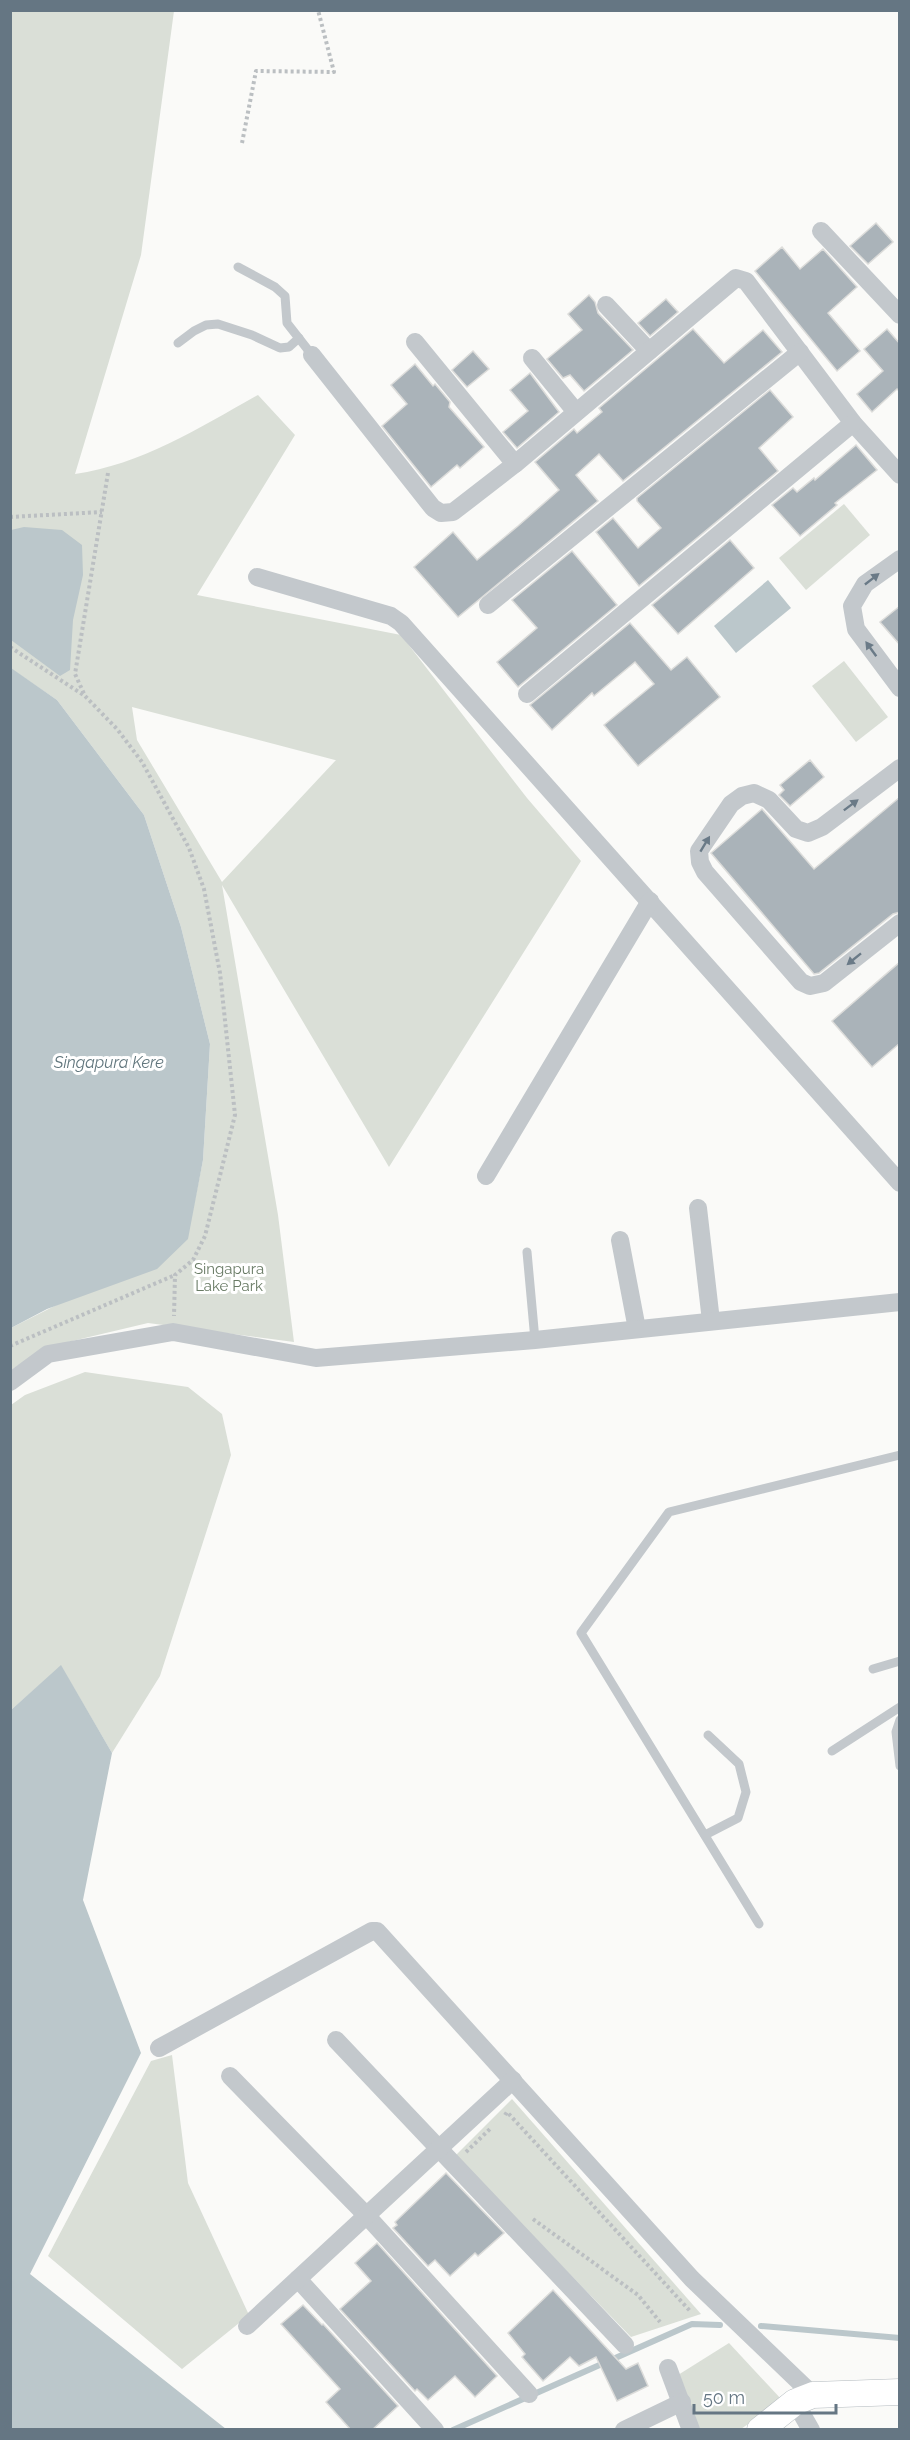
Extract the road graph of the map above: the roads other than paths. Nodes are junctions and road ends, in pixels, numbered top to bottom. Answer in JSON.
{"nodes":[{"id":1,"x":821,"y":231,"type":"dead end"},
{"id":2,"x":238,"y":267,"type":"dead end"},
{"id":3,"x":606,"y":305,"type":"dead end"},
{"id":4,"x":900,"y":315,"type":"edge"},
{"id":5,"x":299,"y":338,"type":"junction"},
{"id":6,"x":415,"y":342,"type":"dead end"},
{"id":7,"x":178,"y":343,"type":"dead end"},
{"id":8,"x":649,"y":351,"type":"junction"},
{"id":9,"x":800,"y":352,"type":"junction"},
{"id":10,"x":312,"y":355,"type":"joint"},
{"id":11,"x":532,"y":358,"type":"dead end"},
{"id":12,"x":576,"y":412,"type":"junction"},
{"id":13,"x":853,"y":423,"type":"junction"},
{"id":14,"x":515,"y":464,"type":"junction"},
{"id":15,"x":898,"y":470,"type":"edge"},
{"id":16,"x":900,"y":559,"type":"edge"},
{"id":17,"x":257,"y":577,"type":"dead end"},
{"id":18,"x":488,"y":604,"type":"dead end"},
{"id":19,"x":900,"y":688,"type":"edge"},
{"id":20,"x":527,"y":694,"type":"dead end"},
{"id":21,"x":900,"y":768,"type":"edge"},
{"id":22,"x":650,"y":901,"type":"junction"},
{"id":23,"x":900,"y":922,"type":"edge"},
{"id":24,"x":486,"y":1176,"type":"dead end"},
{"id":25,"x":900,"y":1183,"type":"edge"},
{"id":26,"x":698,"y":1208,"type":"dead end"},
{"id":27,"x":620,"y":1240,"type":"dead end"},
{"id":28,"x":527,"y":1252,"type":"dead end"},
{"id":29,"x":900,"y":1302,"type":"edge"},
{"id":30,"x":711,"y":1321,"type":"junction"},
{"id":31,"x":637,"y":1329,"type":"junction"},
{"id":32,"x":535,"y":1340,"type":"junction"},
{"id":33,"x":10,"y":1382,"type":"edge"},
{"id":34,"x":900,"y":1455,"type":"edge"},
{"id":35,"x":900,"y":1661,"type":"edge"},
{"id":36,"x":873,"y":1669,"type":"dead end"},
{"id":37,"x":900,"y":1707,"type":"edge"},
{"id":38,"x":900,"y":1720,"type":"edge"},
{"id":39,"x":708,"y":1735,"type":"dead end"},
{"id":40,"x":832,"y":1751,"type":"dead end"},
{"id":41,"x":900,"y":1766,"type":"edge"},
{"id":42,"x":705,"y":1835,"type":"junction"},
{"id":43,"x":759,"y":1924,"type":"dead end"},
{"id":44,"x":336,"y":2040,"type":"dead end"},
{"id":45,"x":159,"y":2048,"type":"dead end"},
{"id":46,"x":230,"y":2076,"type":"dead end"},
{"id":47,"x":513,"y":2080,"type":"junction"},
{"id":48,"x":439,"y":2148,"type":"junction"},
{"id":49,"x":367,"y":2216,"type":"junction"},
{"id":50,"x":298,"y":2279,"type":"junction"},
{"id":51,"x":247,"y":2326,"type":"dead end"},
{"id":52,"x":625,"y":2345,"type":"dead end"},
{"id":53,"x":668,"y":2367,"type":"dead end"},
{"id":54,"x":900,"y":2391,"type":"edge"},
{"id":55,"x":530,"y":2394,"type":"dead end"},
{"id":56,"x":804,"y":2399,"type":"junction"},
{"id":57,"x":682,"y":2402,"type":"junction"},
{"id":58,"x":435,"y":2430,"type":"edge"},
{"id":59,"x":624,"y":2430,"type":"edge"},
{"id":60,"x":691,"y":2430,"type":"edge"},
{"id":61,"x":760,"y":2430,"type":"edge"},
{"id":62,"x":811,"y":2430,"type":"edge"}],
"edges":[{"from":1,"to":4,"type":"street"},
{"from":2,"to":5,"type":"lane"},
{"from":3,"to":8,"type":"street"},
{"from":5,"to":7,"type":"lane"},
{"from":5,"to":10,"type":"lane"},
{"from":6,"to":14,"type":"street"},
{"from":8,"to":9,"type":"street"},
{"from":8,"to":12,"type":"street"},
{"from":9,"to":13,"type":"street"},
{"from":9,"to":18,"type":"street"},
{"from":10,"to":14,"type":"street"},
{"from":11,"to":12,"type":"street"},
{"from":12,"to":14,"type":"street"},
{"from":13,"to":15,"type":"street"},
{"from":13,"to":20,"type":"street"},
{"from":19,"to":16,"type":"street","one_way":true},
{"from":17,"to":22,"type":"street"},
{"from":23,"to":21,"type":"street","one_way":true},
{"from":22,"to":24,"type":"street"},
{"from":22,"to":25,"type":"street"},
{"from":26,"to":30,"type":"street"},
{"from":27,"to":31,"type":"street"},
{"from":28,"to":32,"type":"lane"},
{"from":29,"to":30,"type":"street"},
{"from":30,"to":31,"type":"street"},
{"from":31,"to":32,"type":"street"},
{"from":32,"to":33,"type":"street"},
{"from":34,"to":42,"type":"lane"},
{"from":35,"to":36,"type":"lane"},
{"from":37,"to":40,"type":"lane"},
{"from":38,"to":41,"type":"lane"},
{"from":39,"to":42,"type":"lane"},
{"from":42,"to":43,"type":"lane"},
{"from":44,"to":48,"type":"street"},
{"from":45,"to":47,"type":"street"},
{"from":46,"to":49,"type":"street"},
{"from":47,"to":48,"type":"street"},
{"from":47,"to":56,"type":"street"},
{"from":48,"to":49,"type":"street"},
{"from":48,"to":52,"type":"street"},
{"from":49,"to":50,"type":"street"},
{"from":49,"to":55,"type":"street"},
{"from":50,"to":51,"type":"street"},
{"from":50,"to":58,"type":"street"},
{"from":53,"to":57,"type":"street"},
{"from":54,"to":56,"type":"street"},
{"from":56,"to":61,"type":"street"},
{"from":56,"to":62,"type":"street"},
{"from":57,"to":59,"type":"street"},
{"from":57,"to":60,"type":"street"}]}
